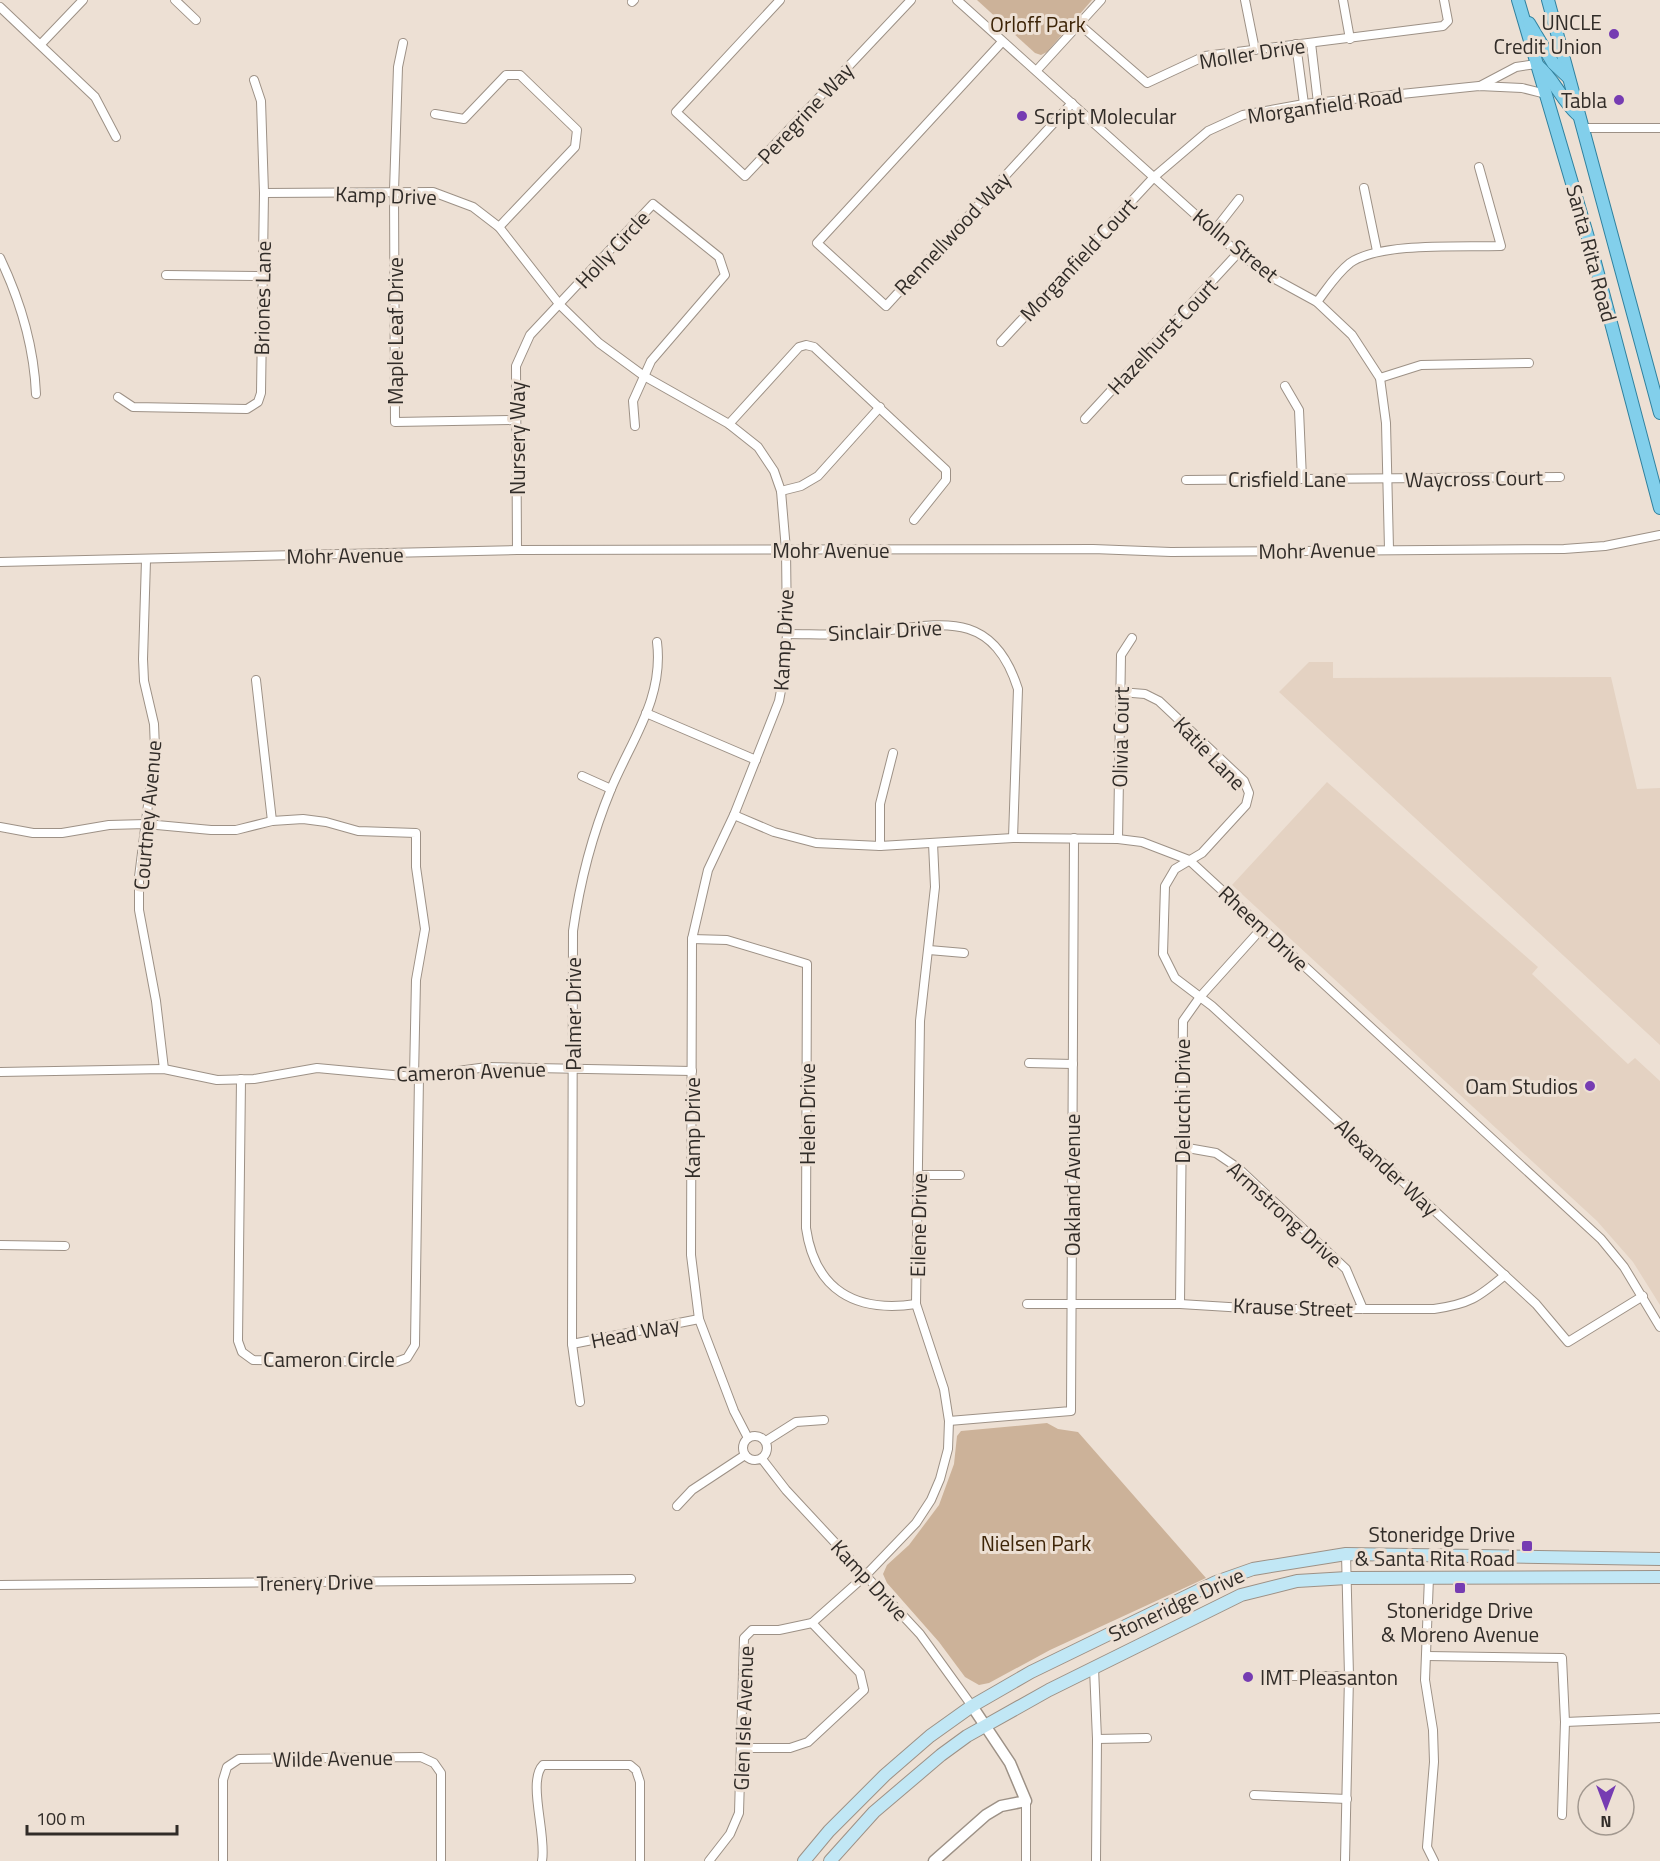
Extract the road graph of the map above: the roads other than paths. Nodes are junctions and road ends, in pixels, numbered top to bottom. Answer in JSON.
{"nodes":[{"id":1,"x":83,"y":0,"type":"edge"},
{"id":2,"x":175,"y":0,"type":"edge"},
{"id":3,"x":780,"y":0,"type":"edge"},
{"id":4,"x":911,"y":0,"type":"edge"},
{"id":5,"x":957,"y":0,"type":"edge"},
{"id":6,"x":1101,"y":0,"type":"edge"},
{"id":7,"x":1245,"y":0,"type":"edge"},
{"id":8,"x":1343,"y":0,"type":"edge"},
{"id":9,"x":1444,"y":0,"type":"edge"},
{"id":10,"x":1548,"y":0,"type":"edge"},
{"id":11,"x":1520,"y":6,"type":"edge"},
{"id":12,"x":0,"y":7,"type":"edge"},
{"id":13,"x":196,"y":20,"type":"dead end"},
{"id":14,"x":1079,"y":24,"type":"junction"},
{"id":15,"x":1350,"y":39,"type":"junction"},
{"id":16,"x":1002,"y":42,"type":"junction"},
{"id":17,"x":403,"y":43,"type":"dead end"},
{"id":18,"x":1311,"y":43,"type":"junction"},
{"id":19,"x":41,"y":44,"type":"junction"},
{"id":20,"x":1296,"y":44,"type":"junction"},
{"id":21,"x":1255,"y":50,"type":"junction"},
{"id":22,"x":1536,"y":64,"type":"junction"},
{"id":23,"x":1037,"y":70,"type":"junction"},
{"id":24,"x":1569,"y":77,"type":"junction"},
{"id":25,"x":254,"y":80,"type":"dead end"},
{"id":26,"x":1479,"y":86,"type":"junction"},
{"id":27,"x":1546,"y":94,"type":"junction"},
{"id":28,"x":1072,"y":103,"type":"junction"},
{"id":29,"x":1318,"y":103,"type":"junction"},
{"id":30,"x":1304,"y":104,"type":"junction"},
{"id":31,"x":435,"y":114,"type":"dead end"},
{"id":32,"x":1581,"y":123,"type":"junction"},
{"id":33,"x":1660,"y":128,"type":"edge"},
{"id":34,"x":116,"y":137,"type":"dead end"},
{"id":35,"x":1479,"y":167,"type":"dead end"},
{"id":36,"x":1154,"y":177,"type":"junction"},
{"id":37,"x":1364,"y":188,"type":"dead end"},
{"id":38,"x":394,"y":191,"type":"junction"},
{"id":39,"x":264,"y":193,"type":"junction"},
{"id":40,"x":1239,"y":199,"type":"dead end"},
{"id":41,"x":499,"y":227,"type":"junction"},
{"id":42,"x":1214,"y":231,"type":"junction"},
{"id":43,"x":1614,"y":244,"type":"junction"},
{"id":44,"x":1377,"y":251,"type":"junction"},
{"id":45,"x":1592,"y":251,"type":"junction"},
{"id":46,"x":1238,"y":253,"type":"junction"},
{"id":47,"x":0,"y":258,"type":"edge"},
{"id":48,"x":166,"y":275,"type":"dead end"},
{"id":49,"x":262,"y":276,"type":"junction"},
{"id":50,"x":1317,"y":302,"type":"junction"},
{"id":51,"x":560,"y":305,"type":"junction"},
{"id":52,"x":1001,"y":342,"type":"dead end"},
{"id":53,"x":1529,"y":363,"type":"dead end"},
{"id":54,"x":644,"y":376,"type":"junction"},
{"id":55,"x":1380,"y":378,"type":"junction"},
{"id":56,"x":1285,"y":386,"type":"dead end"},
{"id":57,"x":36,"y":394,"type":"dead end"},
{"id":58,"x":118,"y":397,"type":"dead end"},
{"id":59,"x":879,"y":407,"type":"junction"},
{"id":60,"x":1660,"y":413,"type":"edge"},
{"id":61,"x":1085,"y":419,"type":"dead end"},
{"id":62,"x":516,"y":420,"type":"junction"},
{"id":63,"x":729,"y":424,"type":"junction"},
{"id":64,"x":635,"y":426,"type":"dead end"},
{"id":65,"x":1560,"y":477,"type":"dead end"},
{"id":66,"x":1302,"y":479,"type":"junction"},
{"id":67,"x":1389,"y":479,"type":"junction"},
{"id":68,"x":1186,"y":480,"type":"dead end"},
{"id":69,"x":781,"y":491,"type":"junction"},
{"id":70,"x":1660,"y":508,"type":"edge"},
{"id":71,"x":914,"y":520,"type":"dead end"},
{"id":72,"x":1660,"y":535,"type":"edge"},
{"id":73,"x":1389,"y":549,"type":"junction"},
{"id":74,"x":518,"y":550,"type":"junction"},
{"id":75,"x":786,"y":550,"type":"junction"},
{"id":76,"x":146,"y":560,"type":"junction"},
{"id":77,"x":0,"y":562,"type":"edge"},
{"id":78,"x":787,"y":634,"type":"junction"},
{"id":79,"x":1132,"y":638,"type":"dead end"},
{"id":80,"x":657,"y":642,"type":"dead end"},
{"id":81,"x":256,"y":680,"type":"dead end"},
{"id":82,"x":1120,"y":692,"type":"junction"},
{"id":83,"x":646,"y":713,"type":"junction"},
{"id":84,"x":893,"y":753,"type":"dead end"},
{"id":85,"x":756,"y":760,"type":"junction"},
{"id":86,"x":582,"y":776,"type":"dead end"},
{"id":87,"x":611,"y":789,"type":"junction"},
{"id":88,"x":734,"y":815,"type":"junction"},
{"id":89,"x":272,"y":821,"type":"junction"},
{"id":90,"x":146,"y":824,"type":"junction"},
{"id":91,"x":0,"y":827,"type":"edge"},
{"id":92,"x":1013,"y":838,"type":"junction"},
{"id":93,"x":1074,"y":838,"type":"junction"},
{"id":94,"x":1118,"y":838,"type":"junction"},
{"id":95,"x":933,"y":843,"type":"junction"},
{"id":96,"x":880,"y":846,"type":"junction"},
{"id":97,"x":1189,"y":860,"type":"junction"},
{"id":98,"x":1263,"y":927,"type":"junction"},
{"id":99,"x":692,"y":939,"type":"junction"},
{"id":100,"x":928,"y":950,"type":"junction"},
{"id":101,"x":964,"y":953,"type":"dead end"},
{"id":102,"x":1200,"y":997,"type":"junction"},
{"id":103,"x":1029,"y":1064,"type":"dead end"},
{"id":104,"x":1073,"y":1064,"type":"junction"},
{"id":105,"x":164,"y":1069,"type":"junction"},
{"id":106,"x":572,"y":1069,"type":"junction"},
{"id":107,"x":692,"y":1071,"type":"junction"},
{"id":108,"x":0,"y":1072,"type":"edge"},
{"id":109,"x":416,"y":1077,"type":"junction"},
{"id":110,"x":241,"y":1079,"type":"junction"},
{"id":111,"x":1182,"y":1147,"type":"junction"},
{"id":112,"x":918,"y":1175,"type":"junction"},
{"id":113,"x":960,"y":1175,"type":"dead end"},
{"id":114,"x":0,"y":1245,"type":"edge"},
{"id":115,"x":65,"y":1246,"type":"dead end"},
{"id":116,"x":1505,"y":1275,"type":"junction"},
{"id":117,"x":1643,"y":1296,"type":"junction"},
{"id":118,"x":916,"y":1304,"type":"junction"},
{"id":119,"x":1027,"y":1304,"type":"dead end"},
{"id":120,"x":1180,"y":1304,"type":"junction"},
{"id":121,"x":1071,"y":1306,"type":"junction"},
{"id":122,"x":1363,"y":1310,"type":"junction"},
{"id":123,"x":699,"y":1319,"type":"junction"},
{"id":124,"x":1660,"y":1327,"type":"edge"},
{"id":125,"x":572,"y":1344,"type":"junction"},
{"id":126,"x":580,"y":1402,"type":"dead end"},
{"id":127,"x":824,"y":1420,"type":"dead end"},
{"id":128,"x":949,"y":1421,"type":"junction"},
{"id":129,"x":748,"y":1438,"type":"junction"},
{"id":130,"x":766,"y":1441,"type":"junction"},
{"id":131,"x":745,"y":1455,"type":"junction"},
{"id":132,"x":762,"y":1459,"type":"junction"},
{"id":133,"x":677,"y":1506,"type":"dead end"},
{"id":134,"x":1346,"y":1554,"type":"junction"},
{"id":135,"x":1660,"y":1559,"type":"edge"},
{"id":136,"x":866,"y":1575,"type":"junction"},
{"id":137,"x":1429,"y":1577,"type":"junction"},
{"id":138,"x":1660,"y":1577,"type":"edge"},
{"id":139,"x":1347,"y":1578,"type":"junction"},
{"id":140,"x":631,"y":1579,"type":"dead end"},
{"id":141,"x":0,"y":1585,"type":"edge"},
{"id":142,"x":812,"y":1623,"type":"junction"},
{"id":143,"x":1427,"y":1656,"type":"junction"},
{"id":144,"x":1094,"y":1668,"type":"junction"},
{"id":145,"x":1266,"y":1676,"type":"dead end"},
{"id":146,"x":1349,"y":1676,"type":"junction"},
{"id":147,"x":972,"y":1706,"type":"junction"},
{"id":148,"x":1660,"y":1718,"type":"edge"},
{"id":149,"x":1564,"y":1722,"type":"junction"},
{"id":150,"x":984,"y":1725,"type":"junction"},
{"id":151,"x":1147,"y":1738,"type":"dead end"},
{"id":152,"x":1097,"y":1739,"type":"junction"},
{"id":153,"x":743,"y":1748,"type":"junction"},
{"id":154,"x":1254,"y":1795,"type":"dead end"},
{"id":155,"x":1347,"y":1799,"type":"junction"},
{"id":156,"x":1026,"y":1801,"type":"junction"},
{"id":157,"x":1562,"y":1815,"type":"dead end"},
{"id":158,"x":223,"y":1861,"type":"edge"},
{"id":159,"x":441,"y":1861,"type":"edge"},
{"id":160,"x":542,"y":1861,"type":"edge"},
{"id":161,"x":640,"y":1861,"type":"edge"},
{"id":162,"x":709,"y":1861,"type":"edge"},
{"id":163,"x":804,"y":1861,"type":"edge"},
{"id":164,"x":830,"y":1861,"type":"edge"},
{"id":165,"x":934,"y":1861,"type":"edge"},
{"id":166,"x":1026,"y":1861,"type":"edge"},
{"id":167,"x":1096,"y":1861,"type":"edge"},
{"id":168,"x":1345,"y":1861,"type":"edge"},
{"id":169,"x":1434,"y":1861,"type":"edge"}],
"edges":[{"from":1,"to":19,"type":"street"},
{"from":2,"to":13,"type":"street"},
{"from":3,"to":4,"type":"street","name":"Peregrine Way"},
{"from":5,"to":16,"type":"street","name":"Kolln Street"},
{"from":6,"to":14,"type":"street"},
{"from":7,"to":21,"type":"street"},
{"from":8,"to":15,"type":"street"},
{"from":9,"to":15,"type":"street","name":"Moller Drive"},
{"from":10,"to":24,"type":"main road","name":"Santa Rita Road"},
{"from":11,"to":22,"type":"main road","name":"Santa Rita Road"},
{"from":11,"to":24,"type":"main road"},
{"from":12,"to":19,"type":"street"},
{"from":14,"to":21,"type":"street","name":"Moller Drive"},
{"from":14,"to":23,"type":"street"},
{"from":15,"to":18,"type":"street","name":"Moller Drive"},
{"from":16,"to":23,"type":"street","name":"Kolln Street"},
{"from":16,"to":28,"type":"street","name":"Rennellwood Way"},
{"from":17,"to":38,"type":"street"},
{"from":18,"to":20,"type":"street","name":"Moller Drive"},
{"from":18,"to":29,"type":"street"},
{"from":19,"to":34,"type":"street"},
{"from":20,"to":21,"type":"street","name":"Moller Drive"},
{"from":20,"to":30,"type":"street"},
{"from":22,"to":26,"type":"street","name":"Morganfield Road"},
{"from":22,"to":27,"type":"main road","name":"Santa Rita Road"},
{"from":22,"to":32,"type":"main road"},
{"from":23,"to":28,"type":"street","name":"Kolln Street"},
{"from":24,"to":32,"type":"main road","name":"Santa Rita Road"},
{"from":25,"to":39,"type":"street","name":"Briones Lane"},
{"from":26,"to":27,"type":"street","name":"Morganfield Road"},
{"from":26,"to":29,"type":"street","name":"Morganfield Road"},
{"from":27,"to":45,"type":"main road","name":"Santa Rita Road"},
{"from":28,"to":36,"type":"street","name":"Kolln Street"},
{"from":29,"to":30,"type":"street","name":"Morganfield Road"},
{"from":30,"to":36,"type":"street","name":"Morganfield Road"},
{"from":31,"to":41,"type":"street"},
{"from":32,"to":33,"type":"street"},
{"from":32,"to":43,"type":"main road","name":"Santa Rita Road"},
{"from":35,"to":44,"type":"street"},
{"from":36,"to":42,"type":"street","name":"Kolln Street"},
{"from":36,"to":52,"type":"street","name":"Morganfield Court"},
{"from":37,"to":44,"type":"street"},
{"from":38,"to":39,"type":"street","name":"Kamp Drive"},
{"from":38,"to":41,"type":"street","name":"Kamp Drive"},
{"from":38,"to":62,"type":"street","name":"Maple Leaf Drive"},
{"from":39,"to":49,"type":"street","name":"Briones Lane"},
{"from":40,"to":42,"type":"street"},
{"from":41,"to":51,"type":"street","name":"Kamp Drive"},
{"from":42,"to":46,"type":"street","name":"Kolln Street"},
{"from":43,"to":45,"type":"main road"},
{"from":43,"to":60,"type":"main road","name":"Santa Rita Road"},
{"from":44,"to":50,"type":"street"},
{"from":45,"to":70,"type":"main road","name":"Santa Rita Road"},
{"from":46,"to":50,"type":"street","name":"Kolln Street"},
{"from":46,"to":61,"type":"street","name":"Hazelhurst Court"},
{"from":47,"to":57,"type":"street"},
{"from":48,"to":49,"type":"street"},
{"from":49,"to":58,"type":"street","name":"Briones Lane"},
{"from":50,"to":55,"type":"street","name":"Kolln Street"},
{"from":51,"to":54,"type":"street","name":"Kamp Drive"},
{"from":51,"to":54,"type":"street","name":"Holly Circle"},
{"from":51,"to":62,"type":"street","name":"Nursery Way"},
{"from":53,"to":55,"type":"street"},
{"from":54,"to":63,"type":"street","name":"Kamp Drive"},
{"from":54,"to":64,"type":"street"},
{"from":55,"to":67,"type":"street","name":"Kolln Street"},
{"from":56,"to":66,"type":"street"},
{"from":59,"to":63,"type":"street"},
{"from":59,"to":69,"type":"street"},
{"from":59,"to":71,"type":"street"},
{"from":62,"to":74,"type":"street","name":"Nursery Way"},
{"from":63,"to":69,"type":"street","name":"Kamp Drive"},
{"from":65,"to":67,"type":"street","name":"Waycross Court"},
{"from":66,"to":67,"type":"street","name":"Crisfield Lane"},
{"from":66,"to":68,"type":"street","name":"Crisfield Lane"},
{"from":67,"to":73,"type":"street","name":"Kolln Street"},
{"from":69,"to":75,"type":"street","name":"Kamp Drive"},
{"from":72,"to":73,"type":"street","name":"Mohr Avenue"},
{"from":73,"to":75,"type":"street","name":"Mohr Avenue"},
{"from":74,"to":75,"type":"street","name":"Mohr Avenue"},
{"from":74,"to":76,"type":"street","name":"Mohr Avenue"},
{"from":75,"to":78,"type":"street","name":"Kamp Drive"},
{"from":76,"to":77,"type":"street","name":"Mohr Avenue"},
{"from":76,"to":90,"type":"street","name":"Courtney Avenue"},
{"from":78,"to":85,"type":"street","name":"Kamp Drive"},
{"from":78,"to":92,"type":"street","name":"Sinclair Drive"},
{"from":79,"to":82,"type":"street","name":"Olivia Court"},
{"from":80,"to":83,"type":"street","name":"Palmer Drive"},
{"from":81,"to":89,"type":"street"},
{"from":82,"to":94,"type":"street","name":"Olivia Court"},
{"from":82,"to":97,"type":"street","name":"Katie Lane"},
{"from":83,"to":85,"type":"street"},
{"from":83,"to":87,"type":"street","name":"Palmer Drive"},
{"from":84,"to":96,"type":"street"},
{"from":85,"to":88,"type":"street","name":"Kamp Drive"},
{"from":86,"to":87,"type":"street"},
{"from":87,"to":106,"type":"street","name":"Palmer Drive"},
{"from":88,"to":96,"type":"street","name":"Rheem Drive"},
{"from":88,"to":99,"type":"street","name":"Kamp Drive"},
{"from":89,"to":90,"type":"street"},
{"from":89,"to":109,"type":"street"},
{"from":90,"to":91,"type":"street"},
{"from":90,"to":105,"type":"street","name":"Courtney Avenue"},
{"from":92,"to":93,"type":"street","name":"Rheem Drive"},
{"from":92,"to":95,"type":"street","name":"Rheem Drive"},
{"from":93,"to":94,"type":"street","name":"Rheem Drive"},
{"from":93,"to":104,"type":"street","name":"Oakland Avenue"},
{"from":94,"to":97,"type":"street","name":"Rheem Drive"},
{"from":95,"to":96,"type":"street","name":"Rheem Drive"},
{"from":95,"to":100,"type":"street","name":"Eilene Drive"},
{"from":97,"to":98,"type":"street","name":"Rheem Drive"},
{"from":97,"to":102,"type":"street","name":"Katie Lane"},
{"from":98,"to":102,"type":"street","name":"Delucchi Drive"},
{"from":98,"to":117,"type":"street","name":"Rheem Drive"},
{"from":99,"to":107,"type":"street","name":"Kamp Drive"},
{"from":99,"to":118,"type":"street","name":"Helen Drive"},
{"from":100,"to":101,"type":"street"},
{"from":100,"to":112,"type":"street","name":"Eilene Drive"},
{"from":102,"to":111,"type":"street","name":"Delucchi Drive"},
{"from":102,"to":116,"type":"street","name":"Alexander Way"},
{"from":103,"to":104,"type":"street"},
{"from":104,"to":121,"type":"street","name":"Oakland Avenue"},
{"from":105,"to":108,"type":"street","name":"Cameron Avenue"},
{"from":105,"to":110,"type":"street","name":"Cameron Avenue"},
{"from":106,"to":107,"type":"street","name":"Cameron Avenue"},
{"from":106,"to":109,"type":"street","name":"Cameron Avenue"},
{"from":106,"to":125,"type":"street","name":"Palmer Drive"},
{"from":107,"to":123,"type":"street","name":"Kamp Drive"},
{"from":109,"to":110,"type":"street","name":"Cameron Avenue"},
{"from":109,"to":110,"type":"street","name":"Cameron Circle"},
{"from":111,"to":120,"type":"street","name":"Delucchi Drive"},
{"from":111,"to":122,"type":"street","name":"Armstrong Drive"},
{"from":112,"to":113,"type":"street"},
{"from":112,"to":118,"type":"street","name":"Eilene Drive"},
{"from":114,"to":115,"type":"street"},
{"from":116,"to":117,"type":"street","name":"Alexander Way"},
{"from":116,"to":122,"type":"street","name":"Krause Street"},
{"from":117,"to":124,"type":"street","name":"Rheem Drive"},
{"from":118,"to":128,"type":"street","name":"Eilene Drive"},
{"from":119,"to":121,"type":"street","name":"Krause Street"},
{"from":120,"to":121,"type":"street","name":"Krause Street"},
{"from":120,"to":122,"type":"street","name":"Krause Street"},
{"from":121,"to":128,"type":"street","name":"Oakland Avenue"},
{"from":123,"to":125,"type":"street","name":"Head Way"},
{"from":123,"to":129,"type":"street","name":"Kamp Drive"},
{"from":125,"to":126,"type":"street","name":"Palmer Drive"},
{"from":127,"to":130,"type":"street"},
{"from":128,"to":136,"type":"street","name":"Eilene Drive"},
{"from":129,"to":130,"type":"street"},
{"from":129,"to":131,"type":"street"},
{"from":130,"to":132,"type":"street"},
{"from":131,"to":132,"type":"street"},
{"from":131,"to":133,"type":"street"},
{"from":132,"to":136,"type":"street","name":"Kamp Drive"},
{"from":134,"to":135,"type":"main road","name":"Stoneridge Drive"},
{"from":134,"to":139,"type":"street"},
{"from":134,"to":147,"type":"main road","name":"Stoneridge Drive"},
{"from":136,"to":142,"type":"street","name":"Glen Isle Avenue"},
{"from":136,"to":147,"type":"street","name":"Kamp Drive"},
{"from":137,"to":138,"type":"main road","name":"Stoneridge Drive"},
{"from":137,"to":139,"type":"main road","name":"Stoneridge Drive"},
{"from":137,"to":143,"type":"street"},
{"from":139,"to":144,"type":"main road","name":"Stoneridge Drive"},
{"from":139,"to":146,"type":"street"},
{"from":140,"to":141,"type":"street","name":"Trenery Drive"},
{"from":142,"to":153,"type":"street","name":"Glen Isle Avenue"},
{"from":142,"to":153,"type":"street"},
{"from":143,"to":149,"type":"street"},
{"from":143,"to":169,"type":"street"},
{"from":144,"to":150,"type":"main road","name":"Stoneridge Drive"},
{"from":144,"to":152,"type":"street"},
{"from":145,"to":146,"type":"street"},
{"from":146,"to":155,"type":"street"},
{"from":147,"to":150,"type":"street"},
{"from":147,"to":163,"type":"main road","name":"Stoneridge Drive"},
{"from":148,"to":149,"type":"street"},
{"from":149,"to":157,"type":"street"},
{"from":150,"to":156,"type":"street"},
{"from":150,"to":164,"type":"main road","name":"Stoneridge Drive"},
{"from":151,"to":152,"type":"street"},
{"from":152,"to":167,"type":"street"},
{"from":153,"to":162,"type":"street","name":"Glen Isle Avenue"},
{"from":154,"to":155,"type":"street"},
{"from":155,"to":168,"type":"street"},
{"from":156,"to":165,"type":"street"},
{"from":156,"to":166,"type":"street"},
{"from":158,"to":159,"type":"street","name":"Wilde Avenue"},
{"from":160,"to":161,"type":"street"}]}
